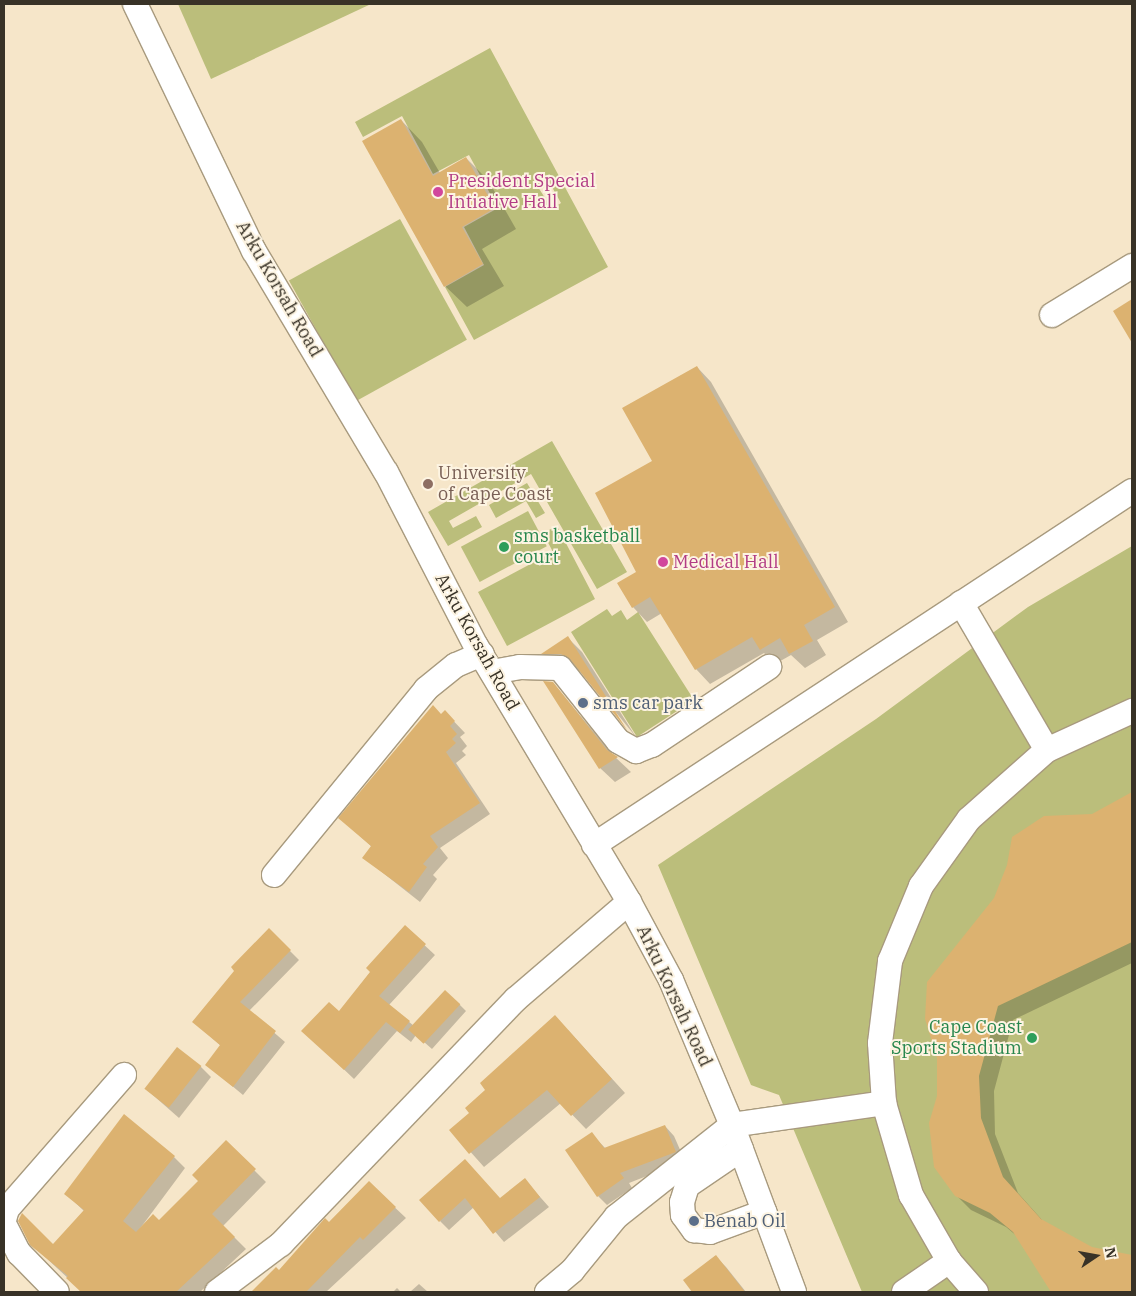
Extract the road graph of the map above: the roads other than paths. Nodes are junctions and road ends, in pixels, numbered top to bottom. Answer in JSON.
{"nodes":[{"id":1,"x":135,"y":4,"type":"edge"},
{"id":2,"x":1132,"y":266,"type":"edge"},
{"id":3,"x":1052,"y":315,"type":"dead end"},
{"id":4,"x":1132,"y":491,"type":"edge"},
{"id":5,"x":961,"y":603,"type":"junction"},
{"id":6,"x":487,"y":663,"type":"junction"},
{"id":7,"x":770,"y":667,"type":"dead end"},
{"id":8,"x":1132,"y":711,"type":"edge"},
{"id":9,"x":1047,"y":750,"type":"junction"},
{"id":10,"x":594,"y":845,"type":"junction"},
{"id":11,"x":274,"y":875,"type":"dead end"},
{"id":12,"x":629,"y":902,"type":"junction"},
{"id":13,"x":124,"y":1075,"type":"dead end"},
{"id":14,"x":884,"y":1103,"type":"junction"},
{"id":15,"x":732,"y":1125,"type":"junction"},
{"id":16,"x":741,"y":1149,"type":"junction"},
{"id":17,"x":764,"y":1212,"type":"junction"},
{"id":18,"x":4,"y":1220,"type":"edge"},
{"id":19,"x":4,"y":1224,"type":"edge"},
{"id":20,"x":949,"y":1261,"type":"junction"},
{"id":21,"x":57,"y":1292,"type":"edge"},
{"id":22,"x":217,"y":1292,"type":"edge"},
{"id":23,"x":547,"y":1292,"type":"edge"},
{"id":24,"x":794,"y":1292,"type":"edge"},
{"id":25,"x":904,"y":1292,"type":"edge"},
{"id":26,"x":976,"y":1292,"type":"edge"}],
"edges":[{"from":1,"to":6,"type":"street","name":"Arku Korsah Road"},
{"from":2,"to":3,"type":"street"},
{"from":4,"to":5,"type":"street"},
{"from":5,"to":9,"type":"street"},
{"from":5,"to":10,"type":"street"},
{"from":6,"to":7,"type":"street"},
{"from":6,"to":10,"type":"street","name":"Arku Korsah Road"},
{"from":6,"to":11,"type":"street"},
{"from":8,"to":9,"type":"street"},
{"from":9,"to":14,"type":"street"},
{"from":10,"to":12,"type":"street","name":"Arku Korsah Road"},
{"from":12,"to":15,"type":"street","name":"Arku Korsah Road"},
{"from":12,"to":22,"type":"street"},
{"from":13,"to":18,"type":"street"},
{"from":14,"to":15,"type":"street"},
{"from":14,"to":20,"type":"street"},
{"from":15,"to":16,"type":"street","name":"Arku Korsah Road"},
{"from":15,"to":23,"type":"street"},
{"from":16,"to":17,"type":"street","name":"Arku Korsah Road"},
{"from":16,"to":17,"type":"street"},
{"from":17,"to":24,"type":"street","name":"Arku Korsah Road"},
{"from":19,"to":21,"type":"street"},
{"from":20,"to":25,"type":"street"},
{"from":20,"to":26,"type":"street"}]}
